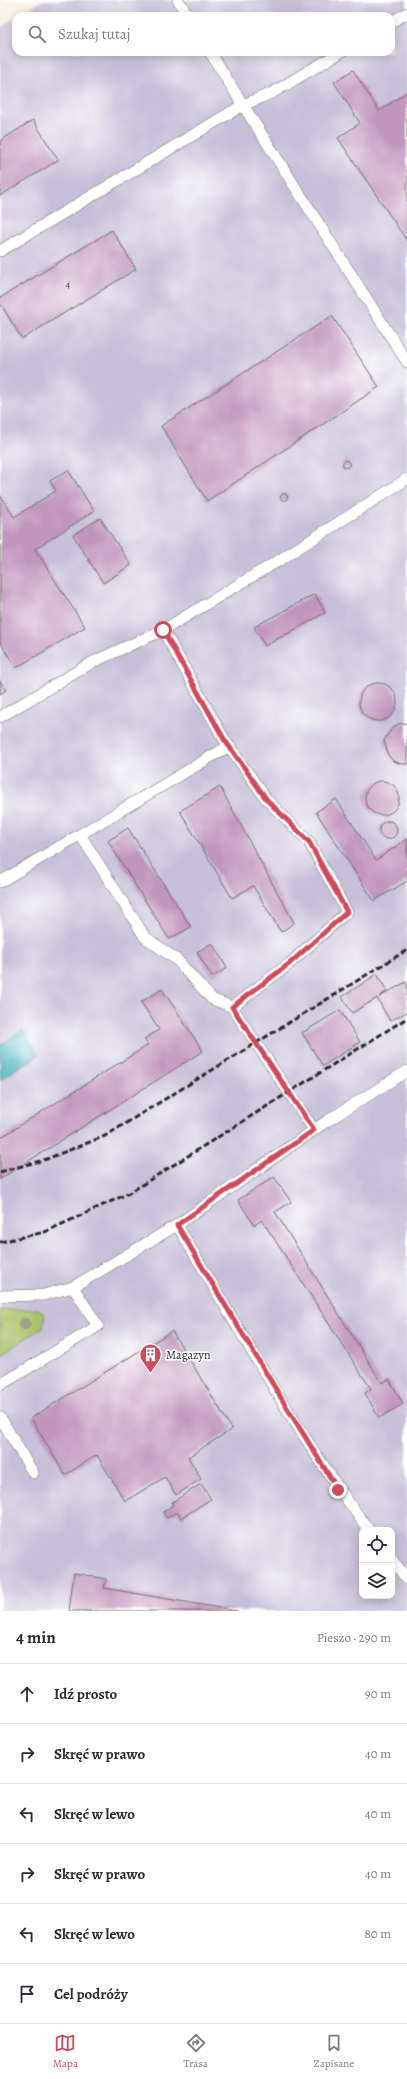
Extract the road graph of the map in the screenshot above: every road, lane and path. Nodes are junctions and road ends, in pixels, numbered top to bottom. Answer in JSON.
{"nodes":[{"id":1,"x":178,"y":0,"type":"edge"},
{"id":2,"x":186,"y":12,"type":"edge"},
{"id":3,"x":407,"y":13,"type":"edge"},
{"id":4,"x":395,"y":20,"type":"edge"},
{"id":5,"x":212,"y":56,"type":"edge"},
{"id":6,"x":333,"y":56,"type":"edge"},
{"id":7,"x":243,"y":105,"type":"junction"},
{"id":8,"x":0,"y":251,"type":"edge"},
{"id":9,"x":407,"y":362,"type":"edge"},
{"id":10,"x":407,"y":479,"type":"edge"},
{"id":11,"x":163,"y":630,"type":"junction"},
{"id":12,"x":0,"y":717,"type":"edge"},
{"id":13,"x":229,"y":746,"type":"junction"},
{"id":14,"x":81,"y":836,"type":"junction"},
{"id":15,"x":0,"y":882,"type":"edge"},
{"id":16,"x":232,"y":1007,"type":"junction"},
{"id":17,"x":407,"y":1071,"type":"edge"},
{"id":18,"x":314,"y":1130,"type":"junction"},
{"id":19,"x":177,"y":1225,"type":"junction"},
{"id":20,"x":73,"y":1287,"type":"junction"},
{"id":21,"x":0,"y":1296,"type":"edge"},
{"id":22,"x":0,"y":1385,"type":"edge"},
{"id":23,"x":0,"y":1417,"type":"edge"},
{"id":24,"x":33,"y":1473,"type":"dead end"},
{"id":25,"x":367,"y":1527,"type":"edge"},
{"id":26,"x":394,"y":1563,"type":"edge"},
{"id":27,"x":407,"y":1579,"type":"edge"}],
"edges":[{"from":1,"to":2,"type":"lane"},
{"from":3,"to":4,"type":"lane"},
{"from":5,"to":7,"type":"lane"},
{"from":6,"to":7,"type":"lane"},
{"from":7,"to":8,"type":"lane"},
{"from":7,"to":9,"type":"lane"},
{"from":10,"to":11,"type":"lane"},
{"from":11,"to":12,"type":"lane"},
{"from":11,"to":13,"type":"lane"},
{"from":13,"to":14,"type":"lane"},
{"from":13,"to":16,"type":"lane"},
{"from":14,"to":15,"type":"lane"},
{"from":14,"to":16,"type":"lane"},
{"from":16,"to":18,"type":"lane"},
{"from":17,"to":18,"type":"lane"},
{"from":18,"to":19,"type":"lane"},
{"from":19,"to":20,"type":"lane"},
{"from":19,"to":25,"type":"lane"},
{"from":20,"to":21,"type":"lane"},
{"from":20,"to":22,"type":"lane"},
{"from":23,"to":24,"type":"lane"},
{"from":26,"to":27,"type":"lane"}]}
